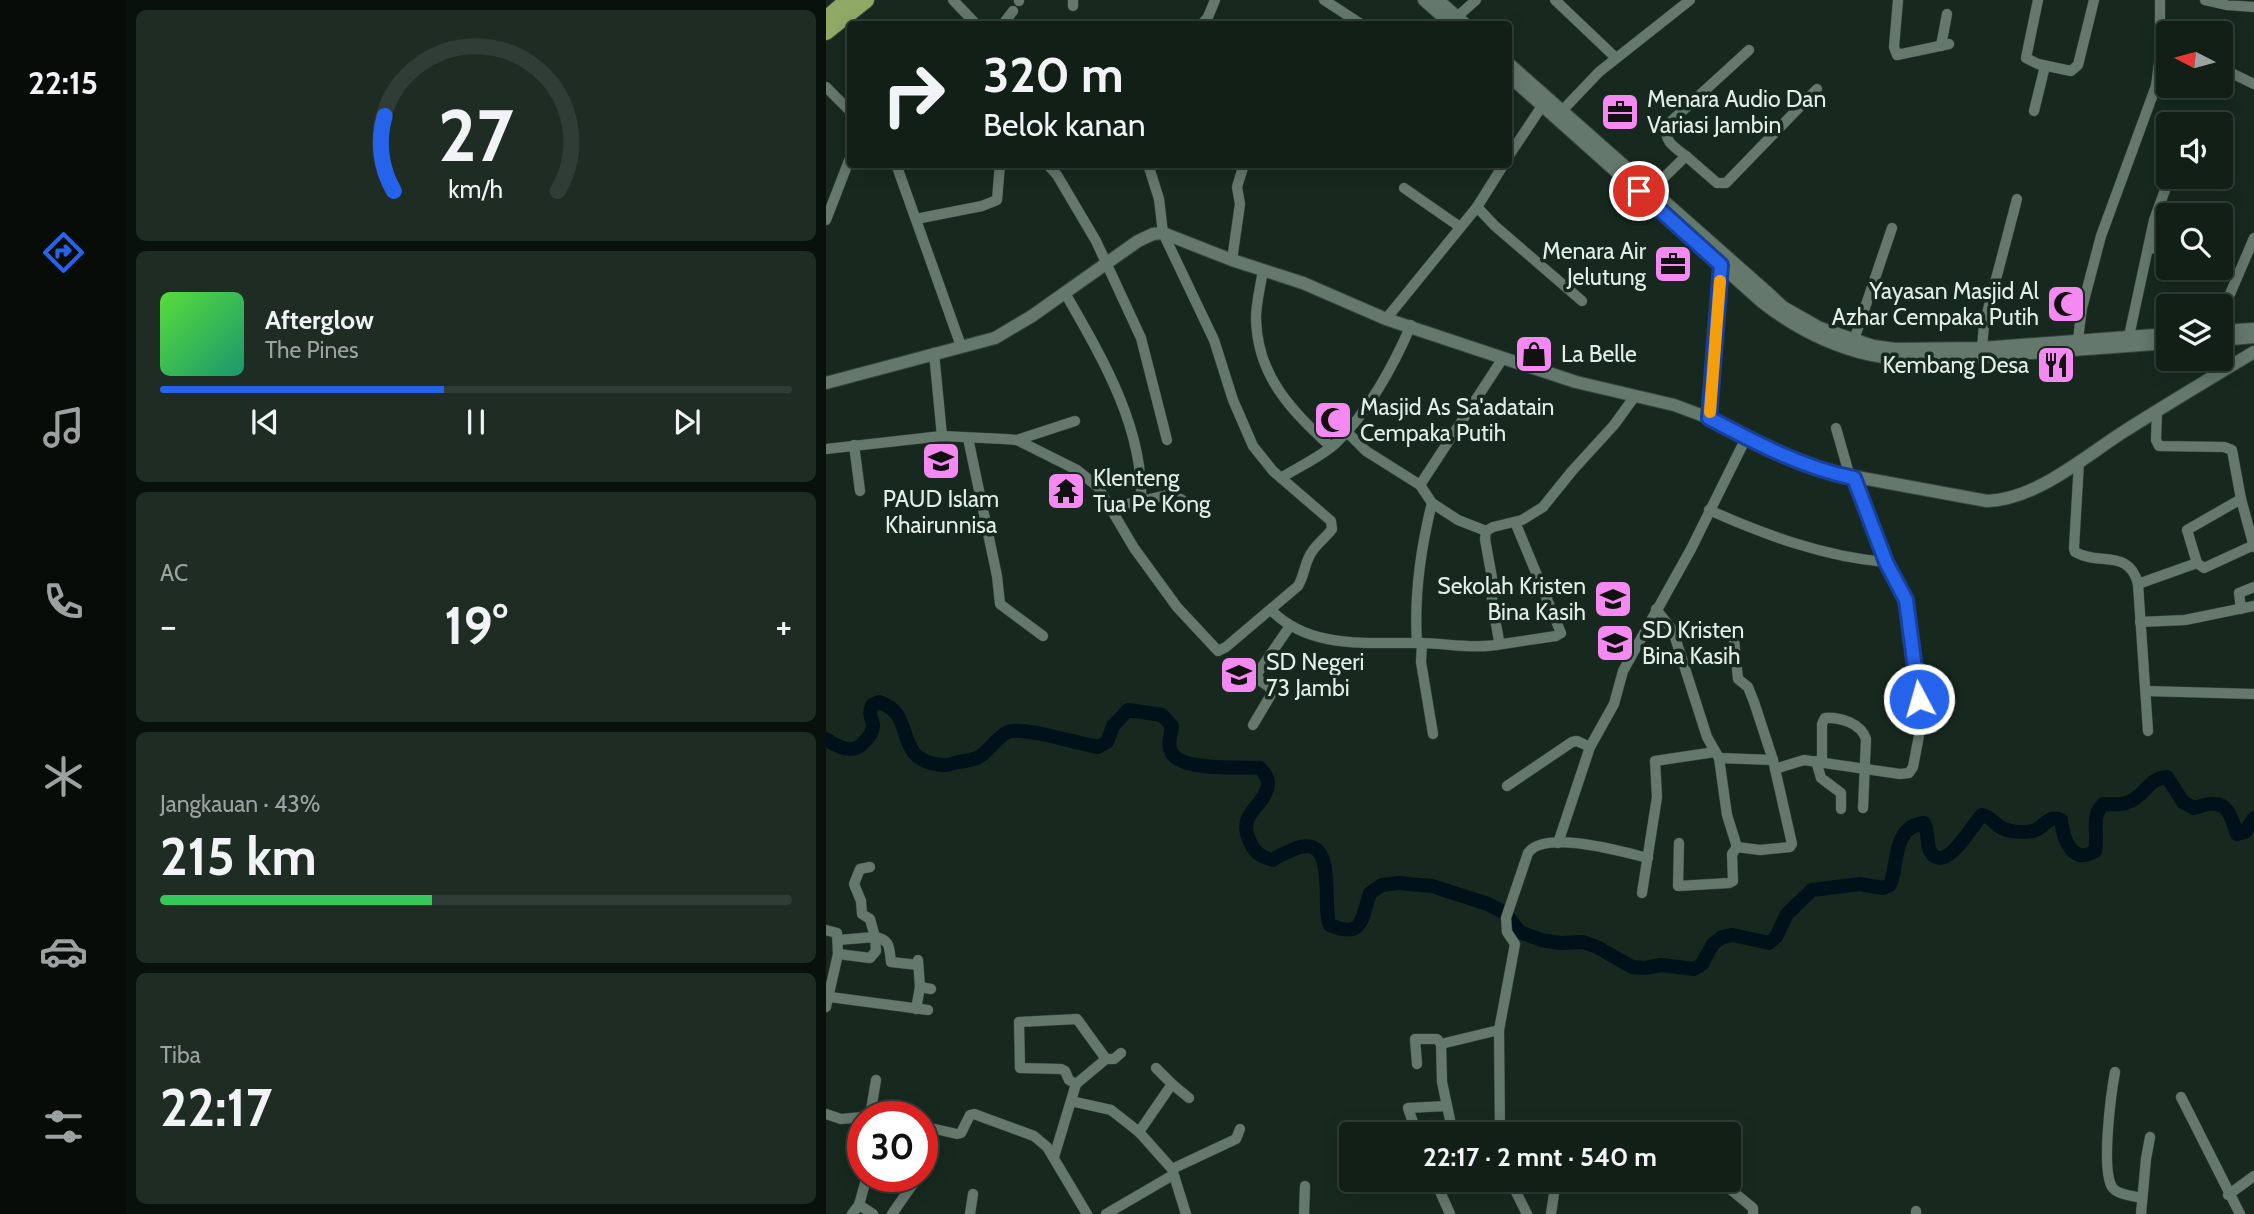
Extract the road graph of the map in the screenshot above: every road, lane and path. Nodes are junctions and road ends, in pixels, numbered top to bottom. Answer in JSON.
{"nodes":[{"id":1,"x":848,"y":0,"type":"edge"},
{"id":2,"x":866,"y":0,"type":"edge"},
{"id":3,"x":953,"y":0,"type":"edge"},
{"id":4,"x":1215,"y":0,"type":"edge"},
{"id":5,"x":1324,"y":0,"type":"edge"},
{"id":6,"x":1424,"y":0,"type":"edge"},
{"id":7,"x":1438,"y":0,"type":"edge"},
{"id":8,"x":1476,"y":0,"type":"edge"},
{"id":9,"x":1555,"y":0,"type":"edge"},
{"id":10,"x":1690,"y":0,"type":"edge"},
{"id":11,"x":1898,"y":0,"type":"edge"},
{"id":12,"x":2038,"y":0,"type":"edge"},
{"id":13,"x":2094,"y":0,"type":"edge"},
{"id":14,"x":2160,"y":0,"type":"edge"},
{"id":15,"x":2206,"y":0,"type":"edge"},
{"id":16,"x":1017,"y":4,"type":"edge"},
{"id":17,"x":2254,"y":7,"type":"edge"},
{"id":18,"x":1947,"y":14,"type":"dead end"},
{"id":19,"x":826,"y":19,"type":"edge"},
{"id":20,"x":970,"y":21,"type":"edge"},
{"id":21,"x":1005,"y":21,"type":"edge"},
{"id":22,"x":1205,"y":21,"type":"edge"},
{"id":23,"x":1356,"y":21,"type":"edge"},
{"id":24,"x":1450,"y":21,"type":"edge"},
{"id":25,"x":2162,"y":21,"type":"edge"},
{"id":26,"x":826,"y":32,"type":"edge"},
{"id":27,"x":1749,"y":50,"type":"dead end"},
{"id":28,"x":1616,"y":58,"type":"junction"},
{"id":29,"x":2045,"y":66,"type":"junction"},
{"id":30,"x":1512,"y":67,"type":"edge"},
{"id":31,"x":2233,"y":74,"type":"edge"},
{"id":32,"x":1512,"y":78,"type":"edge"},
{"id":33,"x":2254,"y":84,"type":"edge"},
{"id":34,"x":2156,"y":86,"type":"edge"},
{"id":35,"x":826,"y":87,"type":"edge"},
{"id":36,"x":1817,"y":89,"type":"dead end"},
{"id":37,"x":1545,"y":101,"type":"junction"},
{"id":38,"x":847,"y":108,"type":"edge"},
{"id":39,"x":2034,"y":111,"type":"dead end"},
{"id":40,"x":1559,"y":113,"type":"junction"},
{"id":41,"x":1512,"y":151,"type":"edge"},
{"id":42,"x":1686,"y":156,"type":"junction"},
{"id":43,"x":847,"y":166,"type":"edge"},
{"id":44,"x":897,"y":168,"type":"edge"},
{"id":45,"x":1000,"y":168,"type":"edge"},
{"id":46,"x":1051,"y":168,"type":"edge"},
{"id":47,"x":1149,"y":168,"type":"edge"},
{"id":48,"x":1243,"y":168,"type":"edge"},
{"id":49,"x":1501,"y":168,"type":"edge"},
{"id":50,"x":1404,"y":188,"type":"dead end"},
{"id":51,"x":1652,"y":189,"type":"junction"},
{"id":52,"x":2165,"y":189,"type":"edge"},
{"id":53,"x":2017,"y":199,"type":"dead end"},
{"id":54,"x":1477,"y":207,"type":"junction"},
{"id":55,"x":916,"y":219,"type":"junction"},
{"id":56,"x":826,"y":220,"type":"edge"},
{"id":57,"x":1460,"y":228,"type":"junction"},
{"id":58,"x":1892,"y":228,"type":"dead end"},
{"id":59,"x":1163,"y":233,"type":"junction"},
{"id":60,"x":2254,"y":238,"type":"edge"},
{"id":61,"x":2148,"y":248,"type":"junction"},
{"id":62,"x":2156,"y":249,"type":"edge"},
{"id":63,"x":1232,"y":260,"type":"junction"},
{"id":64,"x":1107,"y":261,"type":"junction"},
{"id":65,"x":1721,"y":265,"type":"junction"},
{"id":66,"x":1264,"y":269,"type":"junction"},
{"id":67,"x":1065,"y":293,"type":"junction"},
{"id":68,"x":2230,"y":294,"type":"edge"},
{"id":69,"x":1582,"y":301,"type":"dead end"},
{"id":70,"x":1386,"y":318,"type":"junction"},
{"id":71,"x":1411,"y":325,"type":"junction"},
{"id":72,"x":2254,"y":328,"type":"edge"},
{"id":73,"x":2233,"y":330,"type":"edge"},
{"id":74,"x":2156,"y":335,"type":"edge"},
{"id":75,"x":2129,"y":336,"type":"junction"},
{"id":76,"x":2254,"y":337,"type":"edge"},
{"id":77,"x":2233,"y":339,"type":"edge"},
{"id":78,"x":1854,"y":340,"type":"junction"},
{"id":79,"x":2156,"y":343,"type":"edge"},
{"id":80,"x":2077,"y":345,"type":"junction"},
{"id":81,"x":961,"y":346,"type":"junction"},
{"id":82,"x":1982,"y":348,"type":"junction"},
{"id":83,"x":2254,"y":352,"type":"edge"},
{"id":84,"x":934,"y":353,"type":"junction"},
{"id":85,"x":1503,"y":358,"type":"junction"},
{"id":86,"x":826,"y":383,"type":"edge"},
{"id":87,"x":1635,"y":396,"type":"junction"},
{"id":88,"x":2157,"y":412,"type":"junction"},
{"id":89,"x":1709,"y":418,"type":"junction"},
{"id":90,"x":1076,"y":421,"type":"dead end"},
{"id":91,"x":1836,"y":428,"type":"dead end"},
{"id":92,"x":1346,"y":430,"type":"junction"},
{"id":93,"x":942,"y":436,"type":"junction"},
{"id":94,"x":968,"y":438,"type":"junction"},
{"id":95,"x":1746,"y":438,"type":"junction"},
{"id":96,"x":1017,"y":440,"type":"junction"},
{"id":97,"x":1167,"y":440,"type":"dead end"},
{"id":98,"x":854,"y":445,"type":"junction"},
{"id":99,"x":1331,"y":447,"type":"junction"},
{"id":100,"x":826,"y":449,"type":"edge"},
{"id":101,"x":2079,"y":462,"type":"junction"},
{"id":102,"x":1852,"y":477,"type":"junction"},
{"id":103,"x":1281,"y":478,"type":"junction"},
{"id":104,"x":1420,"y":485,"type":"junction"},
{"id":105,"x":860,"y":491,"type":"dead end"},
{"id":106,"x":2241,"y":499,"type":"junction"},
{"id":107,"x":1140,"y":502,"type":"junction"},
{"id":108,"x":1432,"y":503,"type":"junction"},
{"id":109,"x":1110,"y":508,"type":"junction"},
{"id":110,"x":1193,"y":509,"type":"dead end"},
{"id":111,"x":1709,"y":510,"type":"junction"},
{"id":112,"x":1515,"y":522,"type":"junction"},
{"id":113,"x":1486,"y":531,"type":"junction"},
{"id":114,"x":2254,"y":546,"type":"edge"},
{"id":115,"x":1886,"y":562,"type":"junction"},
{"id":116,"x":2197,"y":563,"type":"junction"},
{"id":117,"x":2138,"y":584,"type":"junction"},
{"id":118,"x":2254,"y":587,"type":"edge"},
{"id":119,"x":2254,"y":606,"type":"edge"},
{"id":120,"x":1656,"y":609,"type":"junction"},
{"id":121,"x":1271,"y":610,"type":"junction"},
{"id":122,"x":2241,"y":610,"type":"junction"},
{"id":123,"x":2140,"y":622,"type":"junction"},
{"id":124,"x":1290,"y":626,"type":"junction"},
{"id":125,"x":1733,"y":629,"type":"dead end"},
{"id":126,"x":1043,"y":635,"type":"dead end"},
{"id":127,"x":1419,"y":643,"type":"junction"},
{"id":128,"x":1496,"y":645,"type":"junction"},
{"id":129,"x":2146,"y":691,"type":"junction"},
{"id":130,"x":2254,"y":694,"type":"edge"},
{"id":131,"x":1253,"y":725,"type":"dead end"},
{"id":132,"x":2148,"y":731,"type":"dead end"},
{"id":133,"x":1433,"y":734,"type":"dead end"},
{"id":134,"x":1590,"y":747,"type":"junction"},
{"id":135,"x":1717,"y":755,"type":"junction"},
{"id":136,"x":1819,"y":761,"type":"junction"},
{"id":137,"x":1774,"y":764,"type":"junction"},
{"id":138,"x":1864,"y":768,"type":"junction"},
{"id":139,"x":1507,"y":786,"type":"dead end"},
{"id":140,"x":1863,"y":808,"type":"dead end"},
{"id":141,"x":1842,"y":809,"type":"dead end"},
{"id":142,"x":1558,"y":843,"type":"junction"},
{"id":143,"x":1679,"y":843,"type":"dead end"},
{"id":144,"x":1737,"y":848,"type":"junction"},
{"id":145,"x":1648,"y":858,"type":"junction"},
{"id":146,"x":870,"y":867,"type":"dead end"},
{"id":147,"x":1642,"y":893,"type":"dead end"},
{"id":148,"x":826,"y":930,"type":"edge"},
{"id":149,"x":875,"y":936,"type":"junction"},
{"id":150,"x":838,"y":940,"type":"junction"},
{"id":151,"x":838,"y":954,"type":"junction"},
{"id":152,"x":830,"y":972,"type":"edge"},
{"id":153,"x":828,"y":1002,"type":"edge"},
{"id":154,"x":916,"y":1009,"type":"junction"},
{"id":155,"x":928,"y":1010,"type":"dead end"},
{"id":156,"x":1499,"y":1030,"type":"junction"},
{"id":157,"x":1441,"y":1044,"type":"junction"},
{"id":158,"x":1121,"y":1053,"type":"dead end"},
{"id":159,"x":1106,"y":1059,"type":"junction"},
{"id":160,"x":1417,"y":1064,"type":"dead end"},
{"id":161,"x":1156,"y":1068,"type":"dead end"},
{"id":162,"x":2115,"y":1072,"type":"dead end"},
{"id":163,"x":876,"y":1080,"type":"dead end"},
{"id":164,"x":1076,"y":1084,"type":"junction"},
{"id":165,"x":1172,"y":1084,"type":"junction"},
{"id":166,"x":2181,"y":1097,"type":"dead end"},
{"id":167,"x":1189,"y":1098,"type":"dead end"},
{"id":168,"x":872,"y":1101,"type":"edge"},
{"id":169,"x":1071,"y":1101,"type":"junction"},
{"id":170,"x":1447,"y":1106,"type":"junction"},
{"id":171,"x":826,"y":1114,"type":"edge"},
{"id":172,"x":847,"y":1118,"type":"edge"},
{"id":173,"x":1412,"y":1122,"type":"edge"},
{"id":174,"x":1450,"y":1122,"type":"edge"},
{"id":175,"x":1500,"y":1122,"type":"edge"},
{"id":176,"x":1240,"y":1129,"type":"dead end"},
{"id":177,"x":938,"y":1130,"type":"edge"},
{"id":178,"x":1139,"y":1132,"type":"junction"},
{"id":179,"x":2150,"y":1137,"type":"dead end"},
{"id":180,"x":1054,"y":1157,"type":"junction"},
{"id":181,"x":1172,"y":1172,"type":"junction"},
{"id":182,"x":2254,"y":1176,"type":"edge"},
{"id":183,"x":1305,"y":1186,"type":"dead end"},
{"id":184,"x":863,"y":1192,"type":"edge"},
{"id":185,"x":907,"y":1192,"type":"edge"},
{"id":186,"x":1440,"y":1192,"type":"edge"},
{"id":187,"x":1516,"y":1192,"type":"edge"},
{"id":188,"x":1554,"y":1192,"type":"edge"},
{"id":189,"x":1734,"y":1192,"type":"edge"},
{"id":190,"x":973,"y":1194,"type":"dead end"},
{"id":191,"x":2228,"y":1195,"type":"junction"},
{"id":192,"x":2142,"y":1198,"type":"junction"},
{"id":193,"x":859,"y":1205,"type":"junction"},
{"id":194,"x":852,"y":1214,"type":"edge"},
{"id":195,"x":873,"y":1214,"type":"edge"},
{"id":196,"x":892,"y":1214,"type":"edge"},
{"id":197,"x":970,"y":1214,"type":"edge"},
{"id":198,"x":1087,"y":1214,"type":"edge"},
{"id":199,"x":1105,"y":1214,"type":"edge"},
{"id":200,"x":1186,"y":1214,"type":"edge"},
{"id":201,"x":1304,"y":1214,"type":"edge"},
{"id":202,"x":1450,"y":1214,"type":"edge"},
{"id":203,"x":1527,"y":1214,"type":"edge"},
{"id":204,"x":1551,"y":1214,"type":"edge"},
{"id":205,"x":1753,"y":1214,"type":"edge"},
{"id":206,"x":2141,"y":1214,"type":"edge"},
{"id":207,"x":2240,"y":1214,"type":"edge"}],
"edges":[{"from":1,"to":19,"type":"highway"},
{"from":2,"to":26,"type":"highway"},
{"from":3,"to":20,"type":"street"},
{"from":4,"to":22,"type":"street"},
{"from":5,"to":23,"type":"street"},
{"from":6,"to":24,"type":"main road"},
{"from":7,"to":24,"type":"main road"},
{"from":8,"to":24,"type":"street"},
{"from":9,"to":28,"type":"street"},
{"from":10,"to":28,"type":"street"},
{"from":11,"to":18,"type":"street"},
{"from":12,"to":29,"type":"street"},
{"from":13,"to":29,"type":"street"},
{"from":14,"to":25,"type":"street"},
{"from":15,"to":17,"type":"street"},
{"from":16,"to":21,"type":"street"},
{"from":27,"to":42,"type":"street"},
{"from":28,"to":40,"type":"street"},
{"from":29,"to":39,"type":"street"},
{"from":30,"to":37,"type":"main road"},
{"from":31,"to":33,"type":"street"},
{"from":32,"to":37,"type":"main road"},
{"from":34,"to":80,"type":"street"},
{"from":35,"to":38,"type":"street"},
{"from":36,"to":42,"type":"street"},
{"from":37,"to":40,"type":"main road"},
{"from":37,"to":41,"type":"street"},
{"from":40,"to":51,"type":"main road"},
{"from":40,"to":65,"type":"main road"},
{"from":42,"to":51,"type":"street"},
{"from":43,"to":56,"type":"street"},
{"from":44,"to":55,"type":"street"},
{"from":45,"to":55,"type":"street"},
{"from":46,"to":64,"type":"street"},
{"from":47,"to":59,"type":"street"},
{"from":48,"to":63,"type":"street"},
{"from":49,"to":54,"type":"street"},
{"from":50,"to":57,"type":"street"},
{"from":51,"to":78,"type":"main road"},
{"from":52,"to":61,"type":"street"},
{"from":53,"to":82,"type":"street"},
{"from":54,"to":57,"type":"street"},
{"from":54,"to":69,"type":"street"},
{"from":55,"to":81,"type":"street"},
{"from":57,"to":70,"type":"street"},
{"from":58,"to":78,"type":"street"},
{"from":59,"to":63,"type":"main road"},
{"from":59,"to":64,"type":"main road"},
{"from":59,"to":103,"type":"street"},
{"from":60,"to":68,"type":"street"},
{"from":61,"to":62,"type":"street"},
{"from":61,"to":75,"type":"street"},
{"from":63,"to":66,"type":"main road"},
{"from":64,"to":67,"type":"main road"},
{"from":64,"to":97,"type":"street"},
{"from":65,"to":80,"type":"main road"},
{"from":65,"to":89,"type":"street"},
{"from":66,"to":70,"type":"main road"},
{"from":66,"to":99,"type":"street"},
{"from":67,"to":81,"type":"main road"},
{"from":67,"to":107,"type":"street"},
{"from":70,"to":71,"type":"main road"},
{"from":71,"to":85,"type":"main road"},
{"from":71,"to":92,"type":"street"},
{"from":72,"to":73,"type":"main road"},
{"from":74,"to":75,"type":"main road"},
{"from":75,"to":80,"type":"main road"},
{"from":76,"to":77,"type":"main road"},
{"from":78,"to":82,"type":"main road"},
{"from":79,"to":80,"type":"main road"},
{"from":80,"to":82,"type":"main road"},
{"from":81,"to":84,"type":"main road"},
{"from":83,"to":88,"type":"main road"},
{"from":84,"to":86,"type":"main road"},
{"from":84,"to":93,"type":"street"},
{"from":85,"to":87,"type":"main road"},
{"from":85,"to":104,"type":"street"},
{"from":87,"to":89,"type":"main road"},
{"from":87,"to":112,"type":"street"},
{"from":88,"to":101,"type":"main road"},
{"from":88,"to":106,"type":"street"},
{"from":89,"to":95,"type":"main road"},
{"from":90,"to":96,"type":"street"},
{"from":91,"to":102,"type":"street"},
{"from":92,"to":99,"type":"street"},
{"from":92,"to":104,"type":"street"},
{"from":93,"to":94,"type":"street"},
{"from":93,"to":98,"type":"street"},
{"from":94,"to":96,"type":"street"},
{"from":94,"to":126,"type":"street"},
{"from":95,"to":102,"type":"main road"},
{"from":95,"to":111,"type":"street"},
{"from":96,"to":109,"type":"street"},
{"from":98,"to":100,"type":"street"},
{"from":98,"to":105,"type":"street"},
{"from":99,"to":103,"type":"street"},
{"from":101,"to":102,"type":"main road"},
{"from":101,"to":117,"type":"street"},
{"from":102,"to":115,"type":"street"},
{"from":103,"to":121,"type":"street"},
{"from":104,"to":108,"type":"street"},
{"from":106,"to":114,"type":"street"},
{"from":106,"to":116,"type":"street"},
{"from":107,"to":109,"type":"street"},
{"from":107,"to":110,"type":"street"},
{"from":108,"to":113,"type":"street"},
{"from":108,"to":127,"type":"street"},
{"from":109,"to":121,"type":"street"},
{"from":111,"to":115,"type":"street"},
{"from":111,"to":120,"type":"street"},
{"from":112,"to":113,"type":"street"},
{"from":112,"to":128,"type":"street"},
{"from":113,"to":128,"type":"street"},
{"from":114,"to":116,"type":"street"},
{"from":115,"to":138,"type":"street"},
{"from":116,"to":117,"type":"street"},
{"from":117,"to":123,"type":"street"},
{"from":118,"to":122,"type":"street"},
{"from":119,"to":122,"type":"street"},
{"from":120,"to":134,"type":"street"},
{"from":120,"to":135,"type":"street"},
{"from":121,"to":124,"type":"street"},
{"from":122,"to":123,"type":"street"},
{"from":123,"to":129,"type":"street"},
{"from":124,"to":127,"type":"street"},
{"from":124,"to":131,"type":"street"},
{"from":125,"to":137,"type":"street"},
{"from":127,"to":128,"type":"street"},
{"from":127,"to":133,"type":"street"},
{"from":129,"to":130,"type":"street"},
{"from":129,"to":132,"type":"street"},
{"from":134,"to":139,"type":"street"},
{"from":134,"to":142,"type":"street"},
{"from":135,"to":137,"type":"street"},
{"from":135,"to":144,"type":"street"},
{"from":135,"to":145,"type":"street"},
{"from":136,"to":137,"type":"street"},
{"from":136,"to":138,"type":"street"},
{"from":136,"to":138,"type":"street"},
{"from":136,"to":141,"type":"street"},
{"from":137,"to":144,"type":"street"},
{"from":138,"to":140,"type":"street"},
{"from":142,"to":145,"type":"street"},
{"from":142,"to":156,"type":"street"},
{"from":143,"to":144,"type":"street"},
{"from":145,"to":147,"type":"street"},
{"from":146,"to":149,"type":"street"},
{"from":148,"to":150,"type":"street"},
{"from":149,"to":150,"type":"street"},
{"from":149,"to":151,"type":"street"},
{"from":149,"to":154,"type":"street"},
{"from":150,"to":151,"type":"street"},
{"from":151,"to":152,"type":"street"},
{"from":152,"to":153,"type":"street"},
{"from":153,"to":154,"type":"street"},
{"from":154,"to":155,"type":"street"},
{"from":156,"to":157,"type":"street"},
{"from":156,"to":175,"type":"street"},
{"from":157,"to":160,"type":"street"},
{"from":157,"to":170,"type":"street"},
{"from":158,"to":159,"type":"street"},
{"from":159,"to":164,"type":"street"},
{"from":159,"to":164,"type":"street"},
{"from":161,"to":165,"type":"street"},
{"from":162,"to":192,"type":"street"},
{"from":163,"to":168,"type":"street"},
{"from":164,"to":169,"type":"street"},
{"from":165,"to":167,"type":"street"},
{"from":165,"to":178,"type":"street"},
{"from":166,"to":191,"type":"street"},
{"from":169,"to":178,"type":"street"},
{"from":169,"to":180,"type":"street"},
{"from":170,"to":173,"type":"street"},
{"from":170,"to":174,"type":"street"},
{"from":171,"to":172,"type":"street"},
{"from":176,"to":181,"type":"street"},
{"from":177,"to":180,"type":"street"},
{"from":178,"to":181,"type":"street"},
{"from":179,"to":192,"type":"street"},
{"from":180,"to":198,"type":"street"},
{"from":181,"to":199,"type":"street"},
{"from":181,"to":200,"type":"street"},
{"from":182,"to":191,"type":"street"},
{"from":183,"to":201,"type":"street"},
{"from":184,"to":193,"type":"street"},
{"from":185,"to":196,"type":"street"},
{"from":186,"to":202,"type":"street"},
{"from":187,"to":203,"type":"street"},
{"from":188,"to":204,"type":"street"},
{"from":189,"to":205,"type":"street"},
{"from":190,"to":197,"type":"street"},
{"from":191,"to":207,"type":"street"},
{"from":192,"to":206,"type":"street"},
{"from":193,"to":194,"type":"street"},
{"from":193,"to":195,"type":"street"}]}
